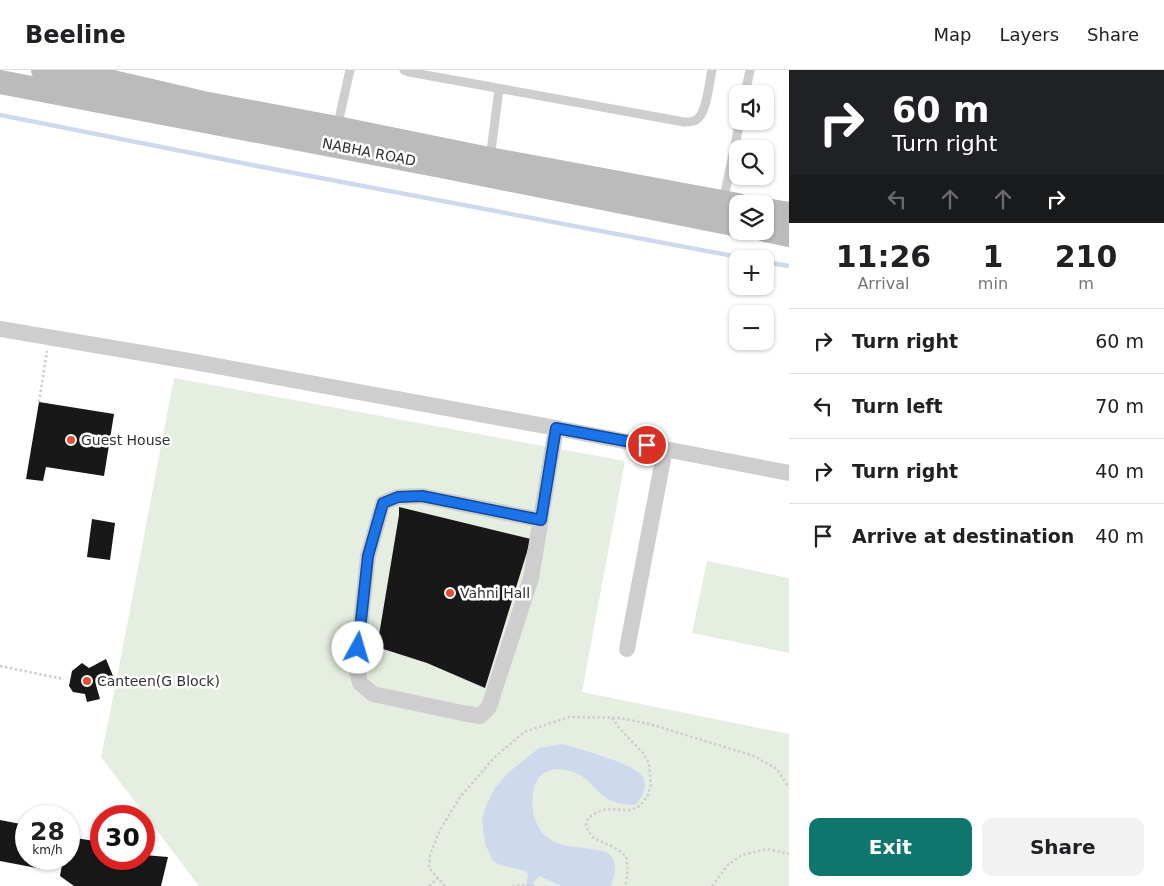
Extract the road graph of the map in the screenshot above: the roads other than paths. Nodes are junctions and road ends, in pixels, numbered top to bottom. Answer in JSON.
{"nodes":[{"id":1,"x":43,"y":70,"type":"edge"},
{"id":2,"x":350,"y":70,"type":"edge"},
{"id":3,"x":404,"y":70,"type":"edge"},
{"id":4,"x":712,"y":70,"type":"edge"},
{"id":5,"x":750,"y":70,"type":"edge"},
{"id":6,"x":101,"y":74,"type":"edge"},
{"id":7,"x":0,"y":82,"type":"edge"},
{"id":8,"x":747,"y":85,"type":"edge"},
{"id":9,"x":499,"y":89,"type":"junction"},
{"id":10,"x":337,"y":128,"type":"junction"},
{"id":11,"x":739,"y":130,"type":"edge"},
{"id":12,"x":490,"y":159,"type":"junction"},
{"id":13,"x":731,"y":195,"type":"edge"},
{"id":14,"x":729,"y":203,"type":"edge"},
{"id":15,"x":774,"y":212,"type":"edge"},
{"id":16,"x":789,"y":214,"type":"edge"},
{"id":17,"x":729,"y":223,"type":"edge"},
{"id":18,"x":774,"y":232,"type":"edge"},
{"id":19,"x":789,"y":235,"type":"edge"},
{"id":20,"x":0,"y":329,"type":"edge"},
{"id":21,"x":556,"y":428,"type":"junction"},
{"id":22,"x":665,"y":449,"type":"junction"},
{"id":23,"x":789,"y":473,"type":"edge"},
{"id":24,"x":541,"y":520,"type":"junction"},
{"id":25,"x":627,"y":649,"type":"dead end"}],
"edges":[{"from":1,"to":6,"type":"main road","name":"NABHA ROAD"},
{"from":2,"to":10,"type":"lane"},
{"from":3,"to":9,"type":"lane"},
{"from":4,"to":9,"type":"lane"},
{"from":5,"to":8,"type":"lane"},
{"from":6,"to":10,"type":"main road","name":"NABHA ROAD"},
{"from":7,"to":17,"type":"main road","name":"NABHA ROAD"},
{"from":9,"to":12,"type":"lane"},
{"from":10,"to":12,"type":"main road","name":"NABHA ROAD"},
{"from":11,"to":13,"type":"lane"},
{"from":12,"to":14,"type":"main road","name":"NABHA ROAD"},
{"from":15,"to":16,"type":"main road"},
{"from":18,"to":19,"type":"main road"},
{"from":20,"to":21,"type":"street"},
{"from":21,"to":22,"type":"street"},
{"from":21,"to":24,"type":"street"},
{"from":22,"to":23,"type":"street"},
{"from":22,"to":25,"type":"street"},
{"from":24,"to":24,"type":"street"}]}
